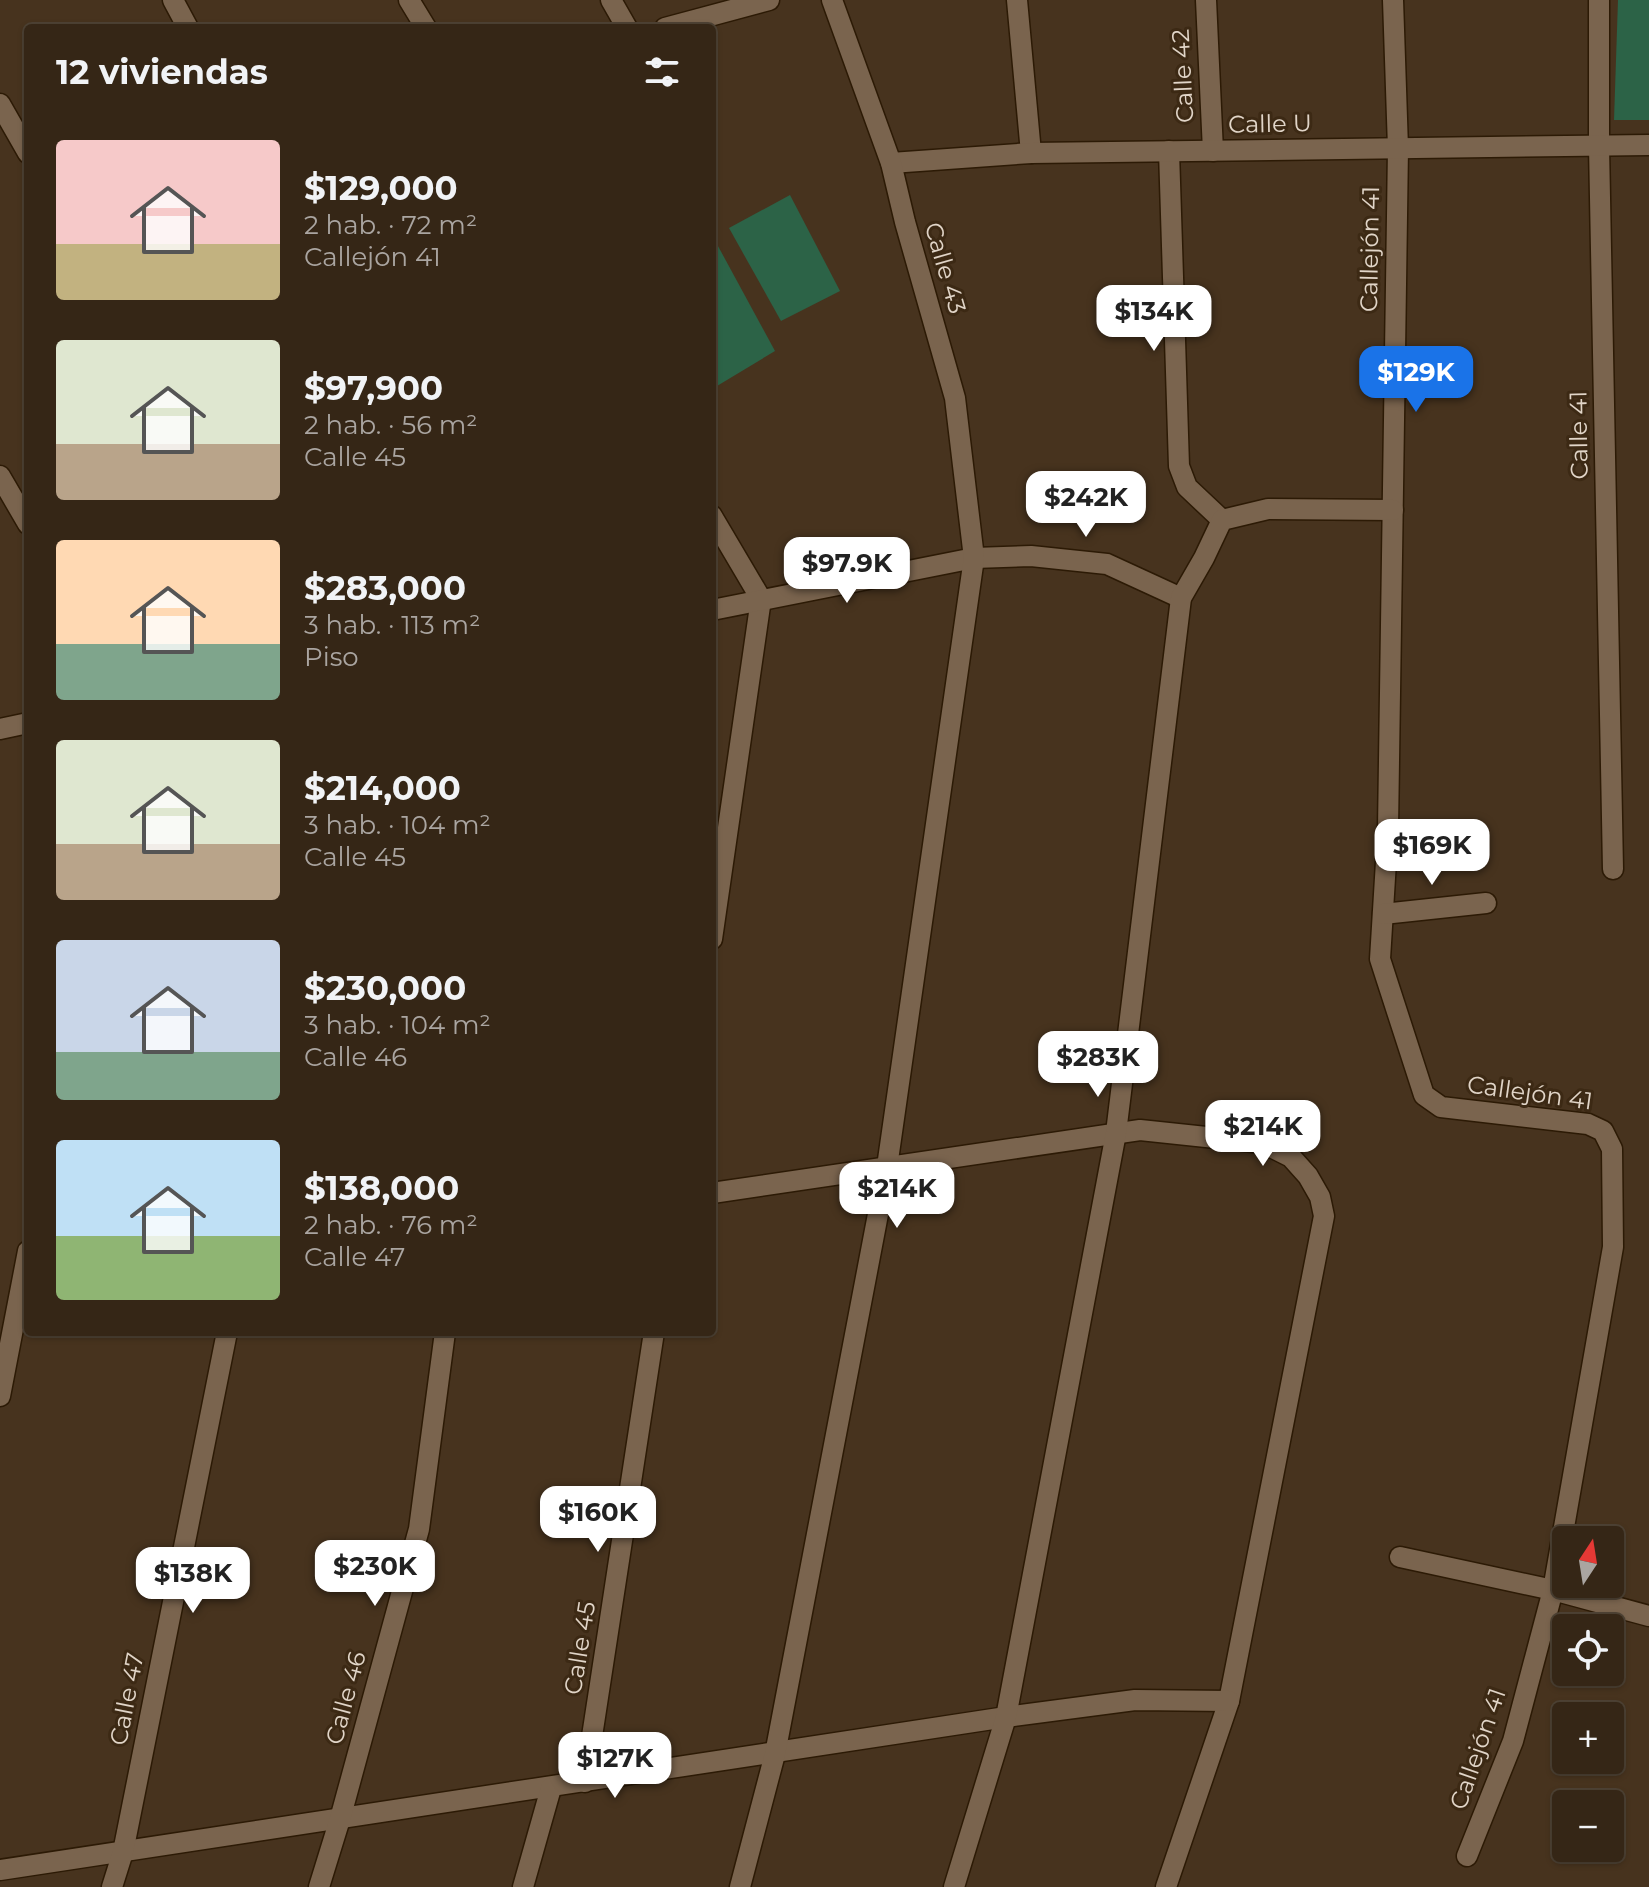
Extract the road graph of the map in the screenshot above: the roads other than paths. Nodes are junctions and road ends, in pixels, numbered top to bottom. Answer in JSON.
{"nodes":[{"id":1,"x":173,"y":0,"type":"edge"},
{"id":2,"x":409,"y":0,"type":"edge"},
{"id":3,"x":611,"y":0,"type":"edge"},
{"id":4,"x":769,"y":0,"type":"edge"},
{"id":5,"x":832,"y":0,"type":"edge"},
{"id":6,"x":1017,"y":0,"type":"edge"},
{"id":7,"x":1206,"y":0,"type":"edge"},
{"id":8,"x":1393,"y":0,"type":"edge"},
{"id":9,"x":1599,"y":0,"type":"edge"},
{"id":10,"x":186,"y":24,"type":"edge"},
{"id":11,"x":424,"y":24,"type":"edge"},
{"id":12,"x":625,"y":24,"type":"edge"},
{"id":13,"x":680,"y":24,"type":"edge"},
{"id":14,"x":0,"y":104,"type":"edge"},
{"id":15,"x":19,"y":143,"type":"edge"},
{"id":16,"x":1649,"y":145,"type":"edge"},
{"id":17,"x":1599,"y":146,"type":"junction"},
{"id":18,"x":1398,"y":148,"type":"junction"},
{"id":19,"x":1169,"y":151,"type":"junction"},
{"id":20,"x":1213,"y":151,"type":"junction"},
{"id":21,"x":1031,"y":153,"type":"junction"},
{"id":22,"x":891,"y":163,"type":"junction"},
{"id":23,"x":0,"y":476,"type":"edge"},
{"id":24,"x":1393,"y":510,"type":"junction"},
{"id":25,"x":24,"y":517,"type":"edge"},
{"id":26,"x":1222,"y":520,"type":"junction"},
{"id":27,"x":716,"y":523,"type":"edge"},
{"id":28,"x":974,"y":558,"type":"junction"},
{"id":29,"x":1181,"y":598,"type":"junction"},
{"id":30,"x":761,"y":599,"type":"junction"},
{"id":31,"x":716,"y":609,"type":"edge"},
{"id":32,"x":24,"y":724,"type":"edge"},
{"id":33,"x":0,"y":729,"type":"edge"},
{"id":34,"x":1613,"y":869,"type":"dead end"},
{"id":35,"x":1486,"y":903,"type":"dead end"},
{"id":36,"x":716,"y":911,"type":"edge"},
{"id":37,"x":1383,"y":914,"type":"junction"},
{"id":38,"x":1116,"y":1133,"type":"junction"},
{"id":39,"x":887,"y":1167,"type":"junction"},
{"id":40,"x":716,"y":1192,"type":"edge"},
{"id":41,"x":24,"y":1266,"type":"edge"},
{"id":42,"x":16,"y":1297,"type":"edge"},
{"id":43,"x":226,"y":1336,"type":"edge"},
{"id":44,"x":444,"y":1336,"type":"edge"},
{"id":45,"x":653,"y":1336,"type":"edge"},
{"id":46,"x":0,"y":1396,"type":"edge"},
{"id":47,"x":1564,"y":1526,"type":"edge"},
{"id":48,"x":1400,"y":1557,"type":"dead end"},
{"id":49,"x":1552,"y":1590,"type":"edge"},
{"id":50,"x":1552,"y":1594,"type":"edge"},
{"id":51,"x":1583,"y":1598,"type":"edge"},
{"id":52,"x":1649,"y":1616,"type":"edge"},
{"id":53,"x":1229,"y":1701,"type":"junction"},
{"id":54,"x":1006,"y":1717,"type":"junction"},
{"id":55,"x":775,"y":1754,"type":"junction"},
{"id":56,"x":585,"y":1782,"type":"junction"},
{"id":57,"x":551,"y":1788,"type":"junction"},
{"id":58,"x":340,"y":1819,"type":"junction"},
{"id":59,"x":123,"y":1852,"type":"junction"},
{"id":60,"x":1467,"y":1856,"type":"dead end"},
{"id":61,"x":0,"y":1870,"type":"edge"},
{"id":62,"x":112,"y":1887,"type":"edge"},
{"id":63,"x":319,"y":1887,"type":"edge"},
{"id":64,"x":523,"y":1887,"type":"edge"},
{"id":65,"x":740,"y":1887,"type":"edge"},
{"id":66,"x":954,"y":1887,"type":"edge"},
{"id":67,"x":1166,"y":1887,"type":"edge"}],
"edges":[{"from":1,"to":10,"type":"street"},
{"from":2,"to":11,"type":"street"},
{"from":3,"to":12,"type":"street"},
{"from":4,"to":13,"type":"street"},
{"from":5,"to":22,"type":"street","name":"Calle 43"},
{"from":6,"to":21,"type":"street"},
{"from":7,"to":20,"type":"street","name":"Calle 42"},
{"from":8,"to":18,"type":"street","name":"Callejón 41"},
{"from":9,"to":17,"type":"street","name":"Calle 41"},
{"from":14,"to":15,"type":"street"},
{"from":16,"to":17,"type":"street","name":"Calle U"},
{"from":17,"to":18,"type":"street","name":"Calle U"},
{"from":17,"to":34,"type":"street","name":"Calle 41"},
{"from":18,"to":20,"type":"street","name":"Calle U"},
{"from":18,"to":24,"type":"street","name":"Callejón 41"},
{"from":19,"to":20,"type":"street","name":"Calle U"},
{"from":19,"to":21,"type":"street","name":"Calle U"},
{"from":19,"to":26,"type":"street"},
{"from":21,"to":22,"type":"street","name":"Calle U"},
{"from":22,"to":28,"type":"street","name":"Calle 43"},
{"from":23,"to":25,"type":"street"},
{"from":24,"to":26,"type":"street"},
{"from":24,"to":37,"type":"street","name":"Callejón 41"},
{"from":26,"to":29,"type":"street"},
{"from":27,"to":30,"type":"street"},
{"from":28,"to":29,"type":"street"},
{"from":28,"to":30,"type":"street"},
{"from":28,"to":39,"type":"street","name":"Calle 43"},
{"from":29,"to":38,"type":"street"},
{"from":30,"to":31,"type":"street"},
{"from":30,"to":36,"type":"street"},
{"from":32,"to":33,"type":"street"},
{"from":35,"to":37,"type":"street"},
{"from":37,"to":47,"type":"street","name":"Callejón 41"},
{"from":38,"to":39,"type":"street"},
{"from":38,"to":53,"type":"street"},
{"from":38,"to":54,"type":"street"},
{"from":39,"to":40,"type":"street"},
{"from":39,"to":55,"type":"street","name":"Calle 43"},
{"from":41,"to":42,"type":"street"},
{"from":42,"to":46,"type":"street"},
{"from":43,"to":59,"type":"street","name":"Calle 47"},
{"from":44,"to":58,"type":"street","name":"Calle 46"},
{"from":45,"to":56,"type":"street","name":"Calle 45"},
{"from":48,"to":49,"type":"street"},
{"from":50,"to":60,"type":"street","name":"Callejón 41"},
{"from":51,"to":52,"type":"street"},
{"from":53,"to":54,"type":"street"},
{"from":53,"to":67,"type":"street"},
{"from":54,"to":55,"type":"street"},
{"from":54,"to":66,"type":"street"},
{"from":55,"to":56,"type":"street"},
{"from":55,"to":65,"type":"street","name":"Calle 43"},
{"from":56,"to":57,"type":"street"},
{"from":57,"to":58,"type":"street"},
{"from":57,"to":64,"type":"street"},
{"from":58,"to":59,"type":"street"},
{"from":58,"to":63,"type":"street","name":"Calle 46"},
{"from":59,"to":61,"type":"street"},
{"from":59,"to":62,"type":"street","name":"Calle 47"}]}
